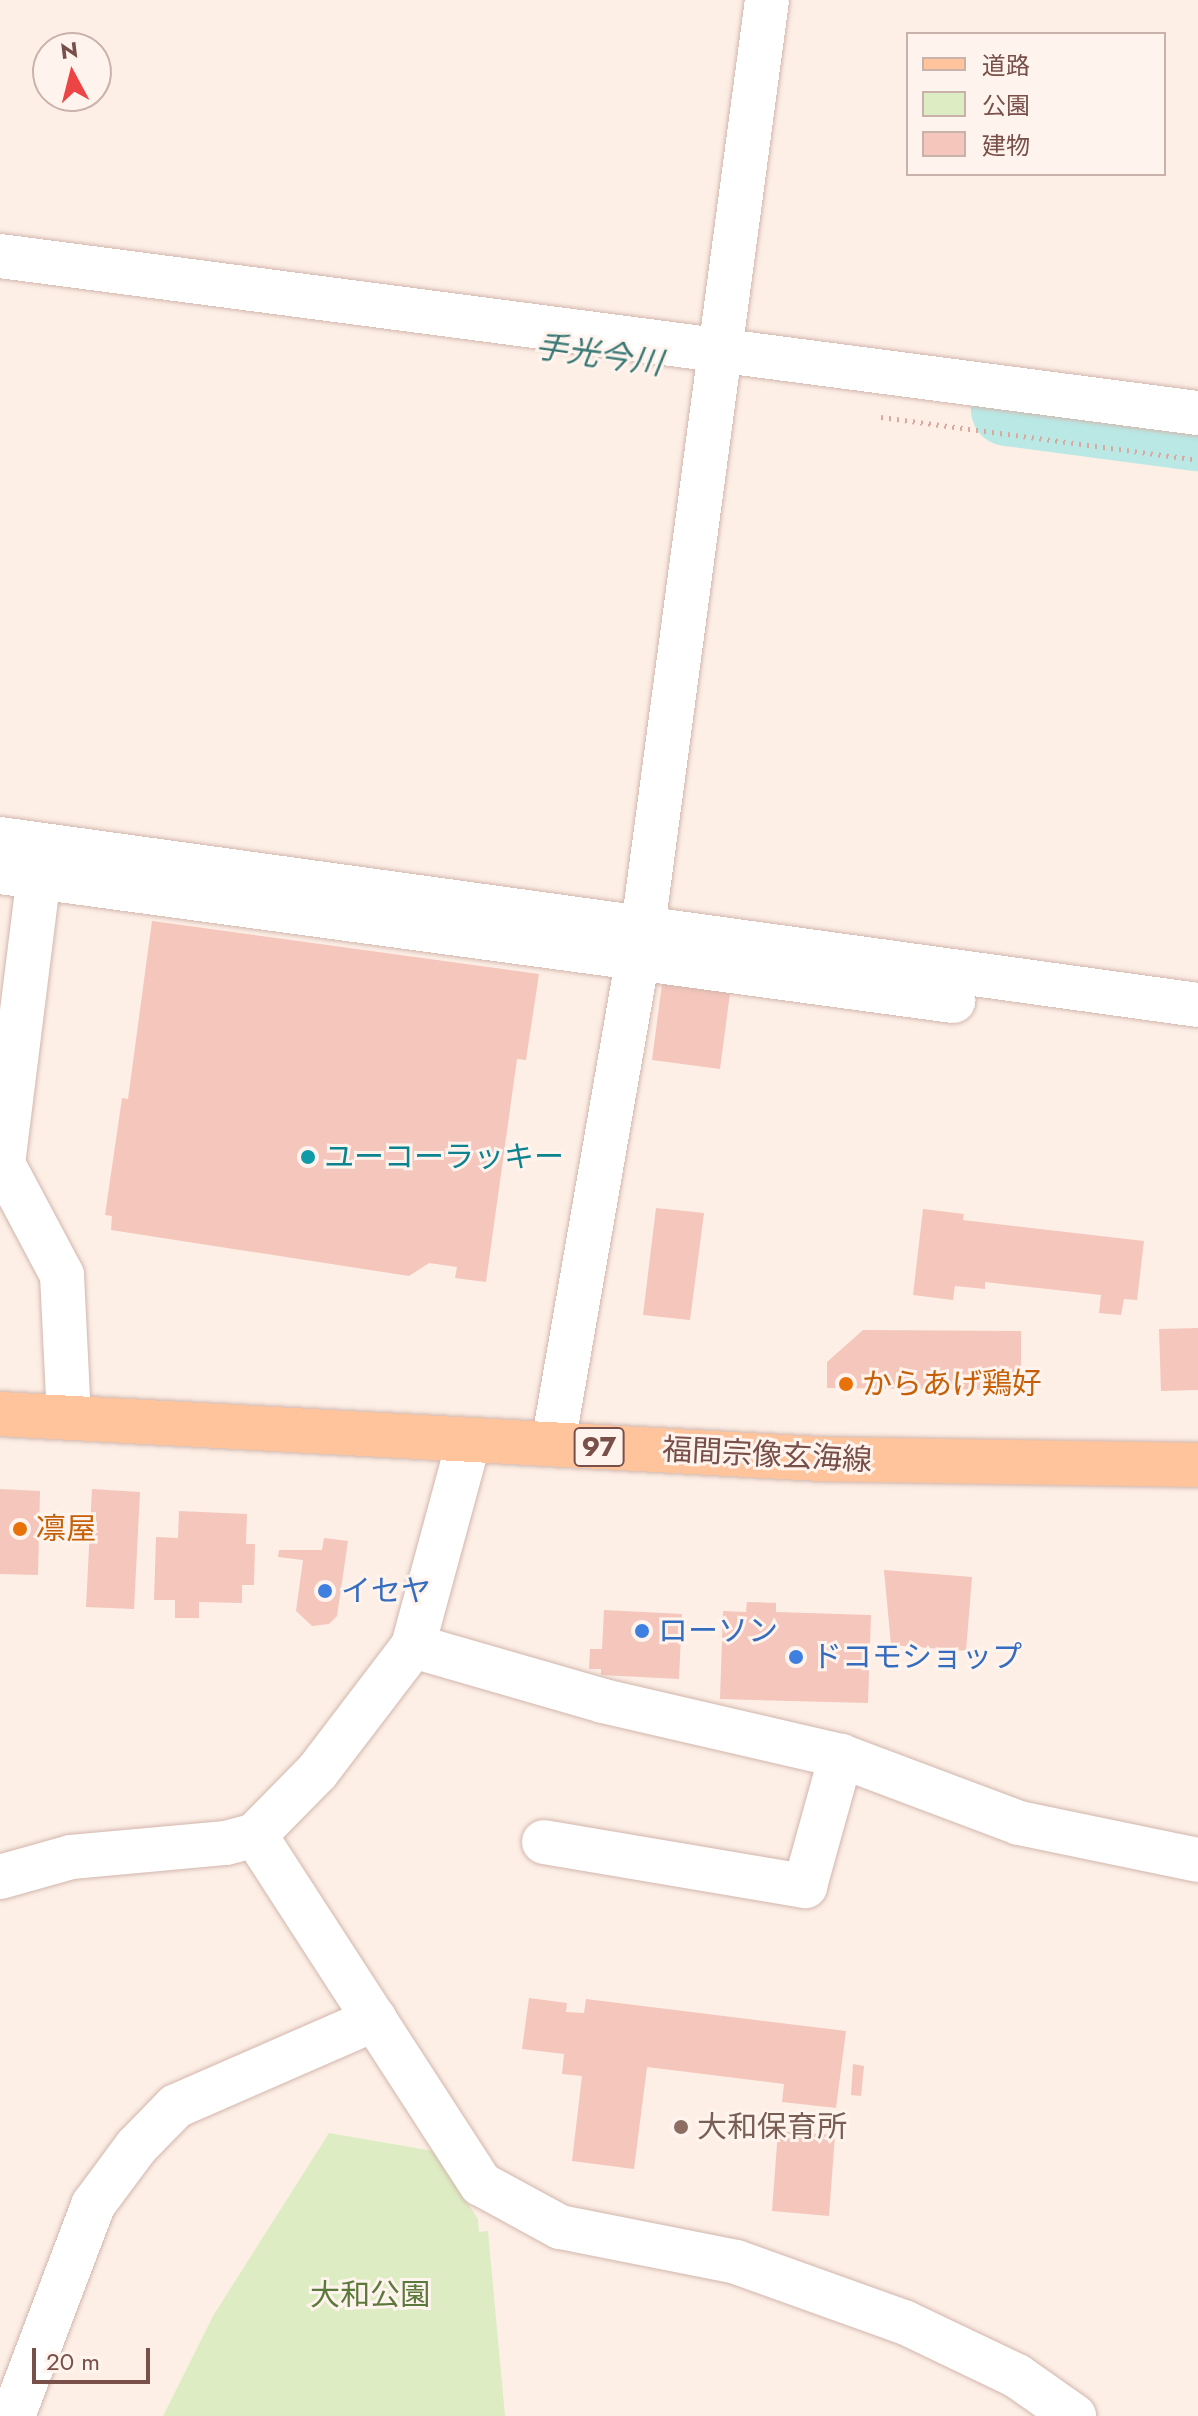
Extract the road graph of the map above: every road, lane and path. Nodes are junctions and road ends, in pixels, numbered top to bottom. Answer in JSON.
{"nodes":[{"id":1,"x":767,"y":0,"type":"edge"},
{"id":2,"x":0,"y":256,"type":"edge"},
{"id":3,"x":718,"y":364,"type":"junction"},
{"id":4,"x":1198,"y":413,"type":"edge"},
{"id":5,"x":871,"y":416,"type":"dead end"},
{"id":6,"x":1198,"y":460,"type":"edge"},
{"id":7,"x":0,"y":839,"type":"edge"},
{"id":8,"x":27,"y":865,"type":"edge"},
{"id":9,"x":638,"y":944,"type":"junction"},
{"id":10,"x":1008,"y":994,"type":"junction"},
{"id":11,"x":1198,"y":1005,"type":"edge"},
{"id":12,"x":1198,"y":1033,"type":"edge"},
{"id":13,"x":0,"y":1414,"type":"edge"},
{"id":14,"x":69,"y":1418,"type":"junction"},
{"id":15,"x":469,"y":1440,"type":"junction"},
{"id":16,"x":553,"y":1444,"type":"junction"},
{"id":17,"x":1198,"y":1465,"type":"edge"},
{"id":18,"x":413,"y":1646,"type":"junction"},
{"id":19,"x":841,"y":1756,"type":"junction"},
{"id":20,"x":255,"y":1835,"type":"junction"},
{"id":21,"x":544,"y":1842,"type":"dead end"},
{"id":22,"x":1198,"y":1860,"type":"edge"},
{"id":23,"x":0,"y":1877,"type":"edge"},
{"id":24,"x":375,"y":2019,"type":"junction"},
{"id":25,"x":1018,"y":2396,"type":"edge"},
{"id":26,"x":13,"y":2416,"type":"edge"},
{"id":27,"x":1074,"y":2416,"type":"edge"}],
"edges":[{"from":1,"to":3,"type":"street"},
{"from":2,"to":3,"type":"street"},
{"from":3,"to":4,"type":"street"},
{"from":3,"to":9,"type":"street"},
{"from":5,"to":6,"type":"path"},
{"from":7,"to":8,"type":"street"},
{"from":8,"to":9,"type":"street"},
{"from":8,"to":14,"type":"street"},
{"from":9,"to":10,"type":"street"},
{"from":9,"to":16,"type":"street"},
{"from":10,"to":11,"type":"street"},
{"from":10,"to":12,"type":"street"},
{"from":13,"to":14,"type":"main road","name":"福間宗像玄海線","number":"97"},
{"from":14,"to":15,"type":"main road","name":"福間宗像玄海線","number":"97"},
{"from":15,"to":16,"type":"main road","name":"福間宗像玄海線","number":"97"},
{"from":15,"to":18,"type":"street"},
{"from":16,"to":17,"type":"main road","name":"福間宗像玄海線","number":"97"},
{"from":18,"to":19,"type":"street"},
{"from":18,"to":20,"type":"street"},
{"from":19,"to":21,"type":"street"},
{"from":19,"to":22,"type":"street"},
{"from":20,"to":23,"type":"street"},
{"from":20,"to":24,"type":"street"},
{"from":24,"to":25,"type":"street"},
{"from":24,"to":26,"type":"street"},
{"from":25,"to":27,"type":"street"}]}
